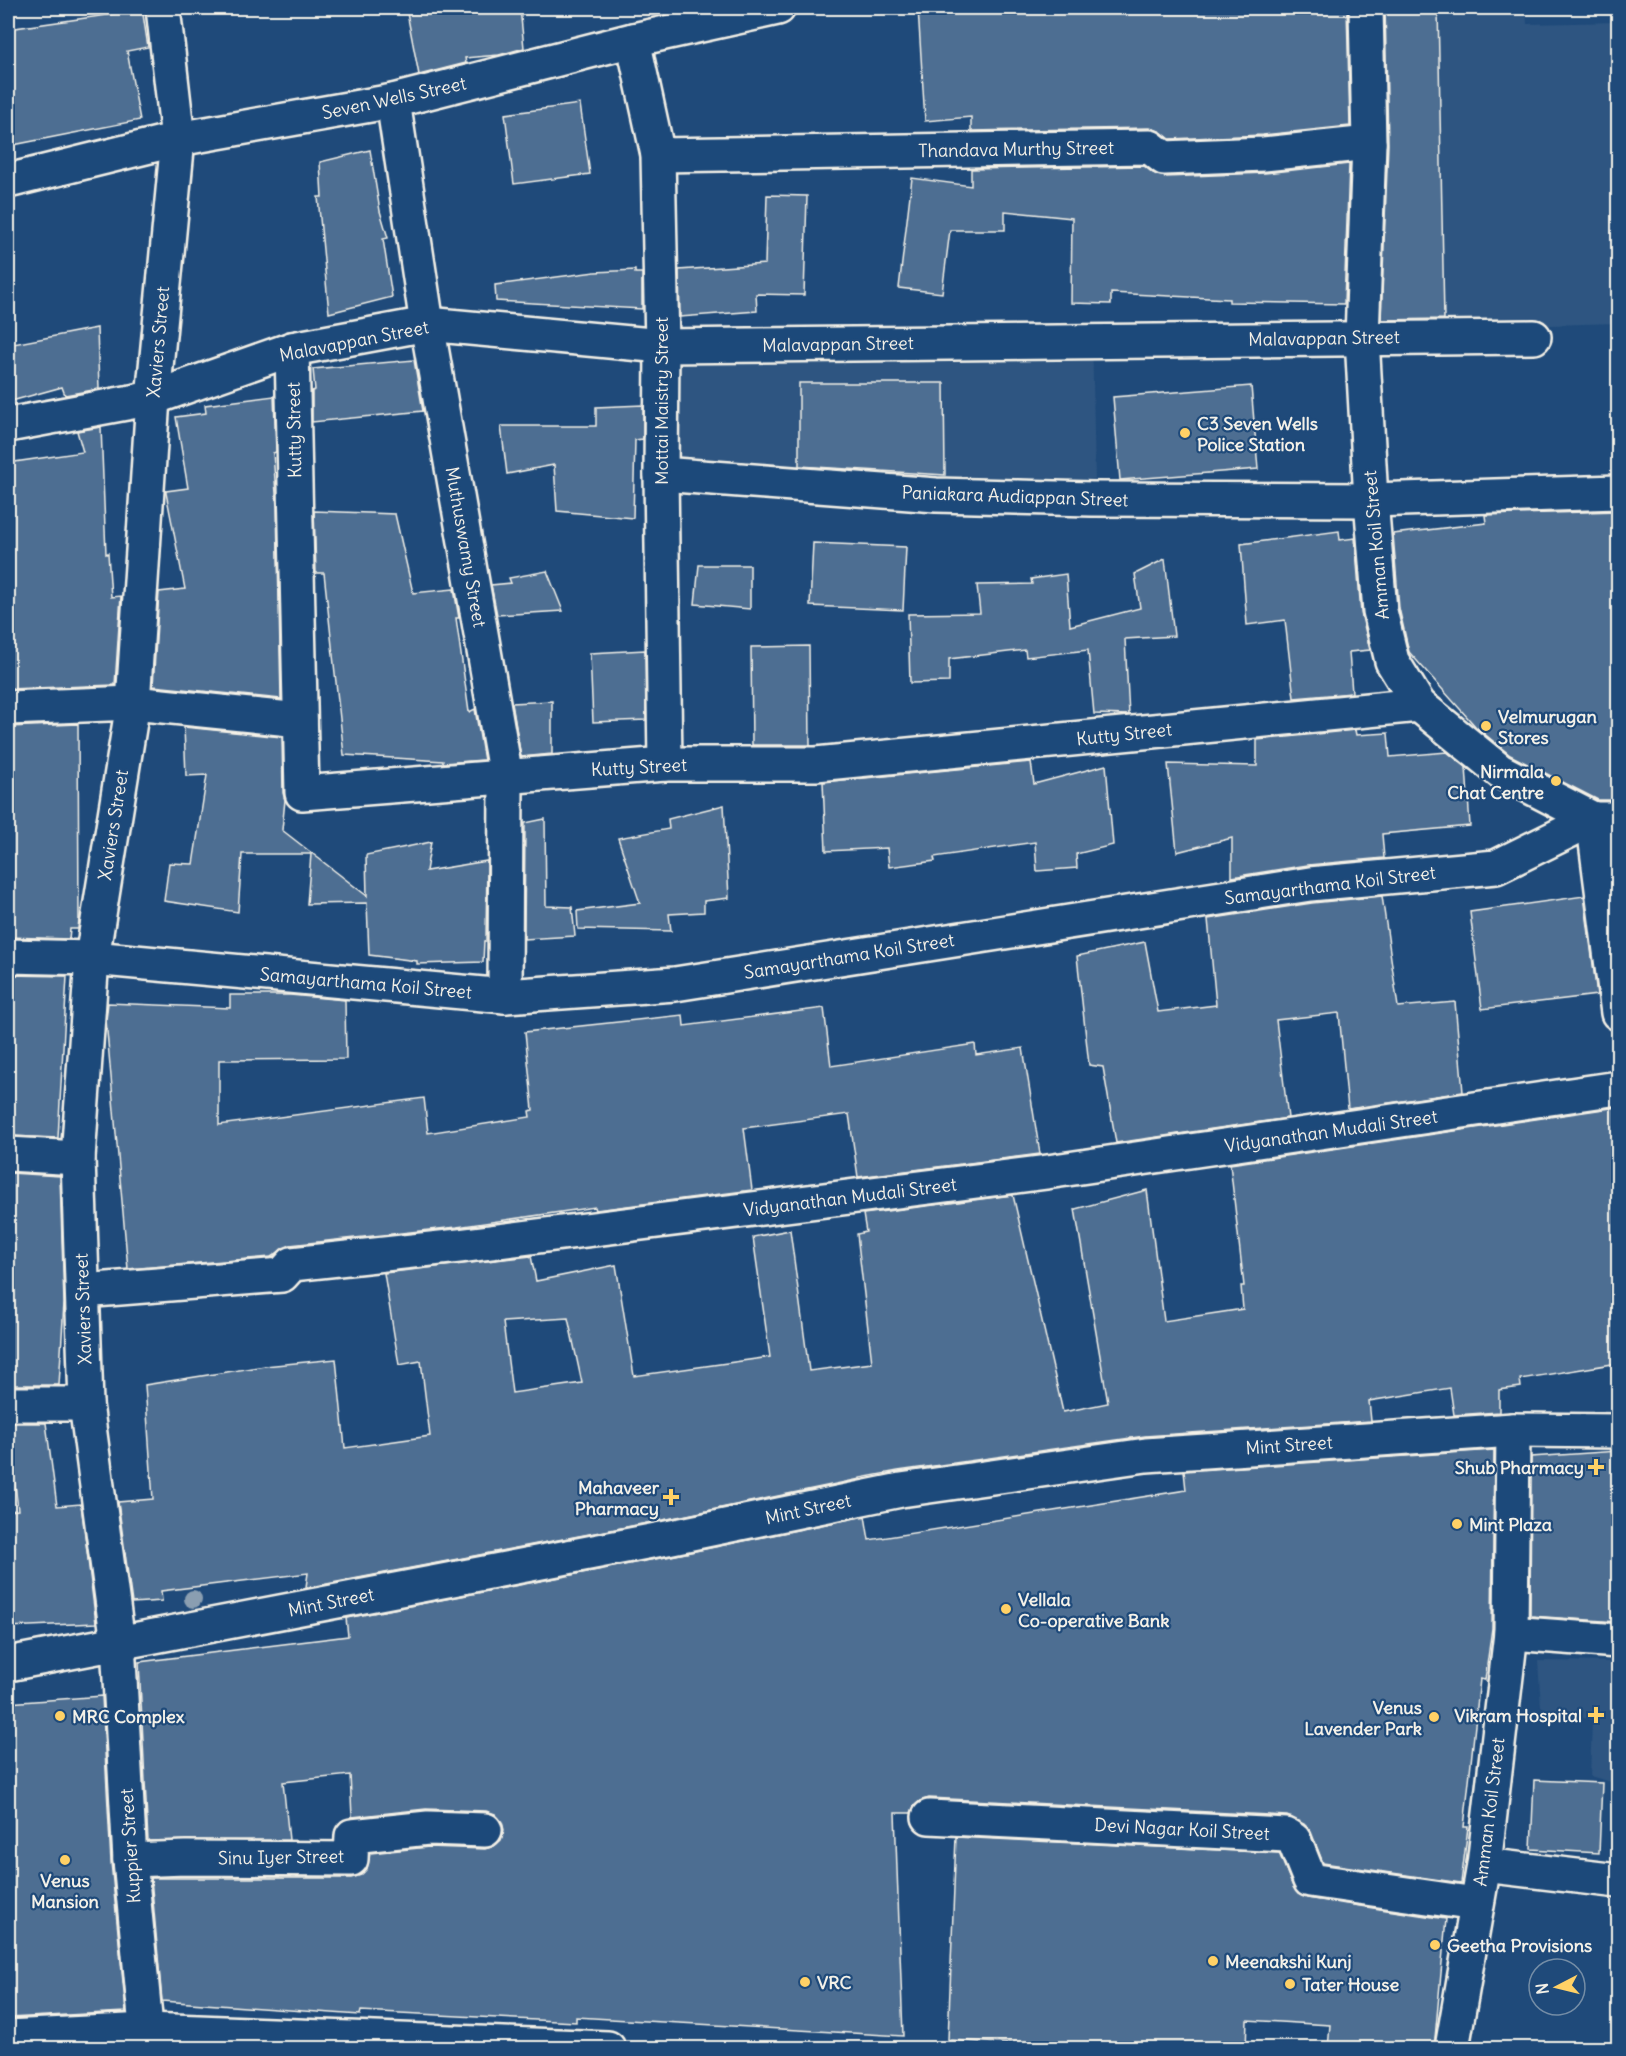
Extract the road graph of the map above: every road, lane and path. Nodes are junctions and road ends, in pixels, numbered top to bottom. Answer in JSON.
{"nodes":[{"id":1,"x":164,"y":8,"type":"edge"},
{"id":2,"x":778,"y":8,"type":"edge"},
{"id":3,"x":1366,"y":8,"type":"edge"},
{"id":4,"x":633,"y":40,"type":"junction"},
{"id":5,"x":393,"y":101,"type":"junction"},
{"id":6,"x":178,"y":139,"type":"junction"},
{"id":7,"x":1370,"y":143,"type":"junction"},
{"id":8,"x":658,"y":155,"type":"junction"},
{"id":9,"x":8,"y":181,"type":"edge"},
{"id":10,"x":427,"y":324,"type":"junction"},
{"id":11,"x":1534,"y":337,"type":"dead end"},
{"id":12,"x":1362,"y":338,"type":"junction"},
{"id":13,"x":663,"y":346,"type":"junction"},
{"id":14,"x":292,"y":349,"type":"junction"},
{"id":15,"x":153,"y":398,"type":"junction"},
{"id":16,"x":8,"y":425,"type":"edge"},
{"id":17,"x":661,"y":474,"type":"junction"},
{"id":18,"x":1618,"y":492,"type":"edge"},
{"id":19,"x":1371,"y":500,"type":"junction"},
{"id":20,"x":133,"y":702,"type":"junction"},
{"id":21,"x":1419,"y":705,"type":"junction"},
{"id":22,"x":8,"y":708,"type":"edge"},
{"id":23,"x":300,"y":720,"type":"junction"},
{"id":24,"x":665,"y":764,"type":"junction"},
{"id":25,"x":506,"y":777,"type":"junction"},
{"id":26,"x":1606,"y":819,"type":"edge"},
{"id":27,"x":8,"y":956,"type":"edge"},
{"id":28,"x":92,"y":958,"type":"junction"},
{"id":29,"x":505,"y":996,"type":"junction"},
{"id":30,"x":1618,"y":1013,"type":"edge"},
{"id":31,"x":1618,"y":1088,"type":"edge"},
{"id":32,"x":8,"y":1154,"type":"edge"},
{"id":33,"x":78,"y":1158,"type":"junction"},
{"id":34,"x":83,"y":1291,"type":"junction"},
{"id":35,"x":8,"y":1404,"type":"edge"},
{"id":36,"x":86,"y":1404,"type":"junction"},
{"id":37,"x":1513,"y":1430,"type":"junction"},
{"id":38,"x":1618,"y":1431,"type":"edge"},
{"id":39,"x":1511,"y":1633,"type":"junction"},
{"id":40,"x":1618,"y":1641,"type":"edge"},
{"id":41,"x":118,"y":1643,"type":"junction"},
{"id":42,"x":8,"y":1664,"type":"edge"},
{"id":43,"x":929,"y":1817,"type":"dead end"},
{"id":44,"x":485,"y":1830,"type":"dead end"},
{"id":45,"x":130,"y":1860,"type":"junction"},
{"id":46,"x":1484,"y":1865,"type":"junction"},
{"id":47,"x":1618,"y":1881,"type":"edge"},
{"id":48,"x":1476,"y":1904,"type":"junction"},
{"id":49,"x":8,"y":2037,"type":"edge"},
{"id":50,"x":147,"y":2039,"type":"edge"},
{"id":51,"x":609,"y":2049,"type":"edge"},
{"id":52,"x":1452,"y":2049,"type":"edge"}],
"edges":[{"from":1,"to":6,"type":"street","name":"Xaviers Street"},
{"from":2,"to":4,"type":"street","name":"Seven Wells Street"},
{"from":3,"to":7,"type":"street","name":"Amman Koil Street"},
{"from":4,"to":5,"type":"street","name":"Seven Wells Street"},
{"from":4,"to":8,"type":"street","name":"Mottai Maistry Street"},
{"from":5,"to":6,"type":"street","name":"Seven Wells Street"},
{"from":5,"to":10,"type":"street","name":"Muthuswamy Street"},
{"from":6,"to":9,"type":"street","name":"Seven Wells Street"},
{"from":6,"to":15,"type":"street","name":"Xaviers Street"},
{"from":7,"to":8,"type":"street","name":"Thandava Murthy Street"},
{"from":7,"to":12,"type":"street","name":"Amman Koil Street"},
{"from":8,"to":13,"type":"street","name":"Mottai Maistry Street"},
{"from":10,"to":13,"type":"street","name":"Malavappan Street"},
{"from":10,"to":14,"type":"street","name":"Malavappan Street"},
{"from":10,"to":25,"type":"street","name":"Muthuswamy Street"},
{"from":11,"to":12,"type":"street","name":"Malavappan Street"},
{"from":12,"to":13,"type":"street","name":"Malavappan Street"},
{"from":12,"to":19,"type":"street","name":"Amman Koil Street"},
{"from":13,"to":17,"type":"street","name":"Mottai Maistry Street"},
{"from":14,"to":15,"type":"street","name":"Malavappan Street"},
{"from":14,"to":23,"type":"street","name":"Kutty Street"},
{"from":15,"to":16,"type":"street","name":"Malavappan Street"},
{"from":15,"to":20,"type":"street","name":"Xaviers Street"},
{"from":17,"to":19,"type":"street","name":"Paniakara Audiappan Street"},
{"from":17,"to":24,"type":"street","name":"Mottai Maistry Street"},
{"from":18,"to":19,"type":"street","name":"Paniakara Audiappan Street"},
{"from":19,"to":21,"type":"street","name":"Amman Koil Street"},
{"from":20,"to":22,"type":"street"},
{"from":20,"to":23,"type":"street"},
{"from":20,"to":28,"type":"street","name":"Xaviers Street"},
{"from":21,"to":24,"type":"street","name":"Kutty Street"},
{"from":21,"to":26,"type":"street","name":"Amman Koil Street"},
{"from":23,"to":25,"type":"street","name":"Kutty Street"},
{"from":24,"to":25,"type":"street","name":"Kutty Street"},
{"from":25,"to":29,"type":"street","name":"Muthuswamy Street"},
{"from":26,"to":29,"type":"street","name":"Samayarthama Koil Street"},
{"from":26,"to":30,"type":"street"},
{"from":27,"to":28,"type":"street","name":"Samayarthama Koil Street"},
{"from":28,"to":29,"type":"street","name":"Samayarthama Koil Street"},
{"from":28,"to":33,"type":"street","name":"Xaviers Street"},
{"from":31,"to":34,"type":"street","name":"Vidyanathan Mudali Street"},
{"from":32,"to":33,"type":"street"},
{"from":33,"to":34,"type":"street","name":"Xaviers Street"},
{"from":34,"to":36,"type":"street","name":"Xaviers Street"},
{"from":35,"to":36,"type":"street"},
{"from":36,"to":41,"type":"street","name":"Xaviers Street"},
{"from":37,"to":38,"type":"street","name":"Mint Street"},
{"from":37,"to":39,"type":"street","name":"Amman Koil Street"},
{"from":37,"to":41,"type":"street","name":"Mint Street"},
{"from":39,"to":40,"type":"street"},
{"from":39,"to":46,"type":"street","name":"Amman Koil Street"},
{"from":41,"to":42,"type":"street","name":"Mint Street"},
{"from":41,"to":45,"type":"street","name":"Kuppier Street"},
{"from":43,"to":48,"type":"street","name":"Devi Nagar Koil Street"},
{"from":44,"to":45,"type":"street","name":"Sinu Iyer Street"},
{"from":45,"to":50,"type":"street","name":"Kuppier Street"},
{"from":46,"to":47,"type":"street"},
{"from":46,"to":48,"type":"street","name":"Amman Koil Street"},
{"from":48,"to":52,"type":"street","name":"Amman Koil Street"},
{"from":49,"to":50,"type":"street"},
{"from":50,"to":51,"type":"street"}]}
